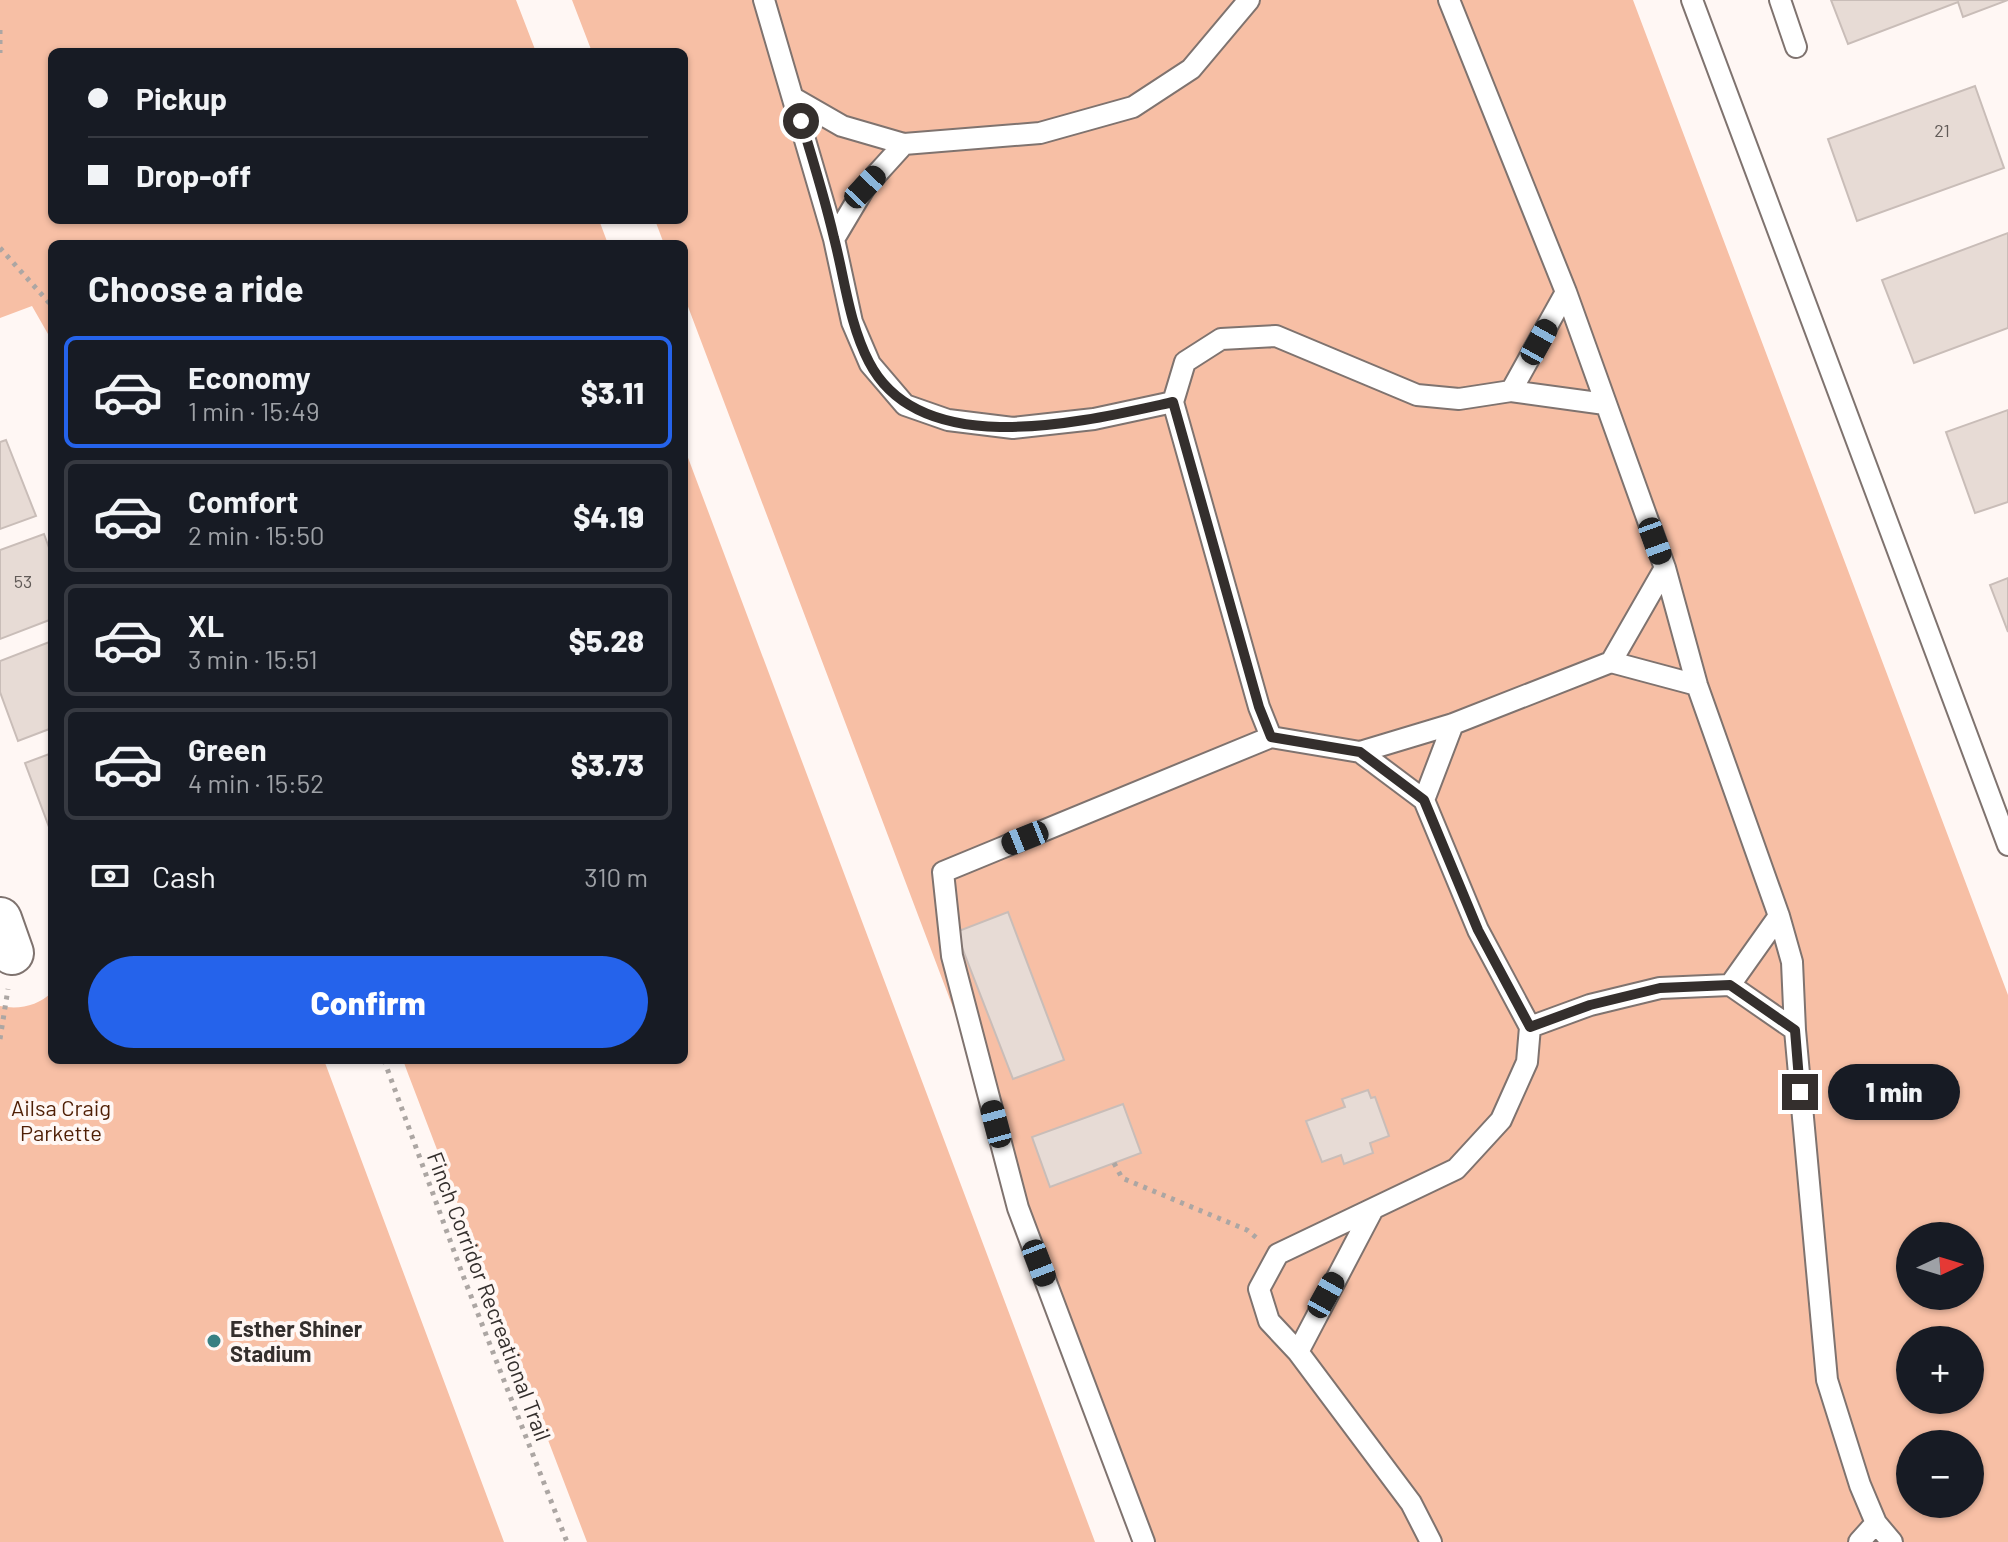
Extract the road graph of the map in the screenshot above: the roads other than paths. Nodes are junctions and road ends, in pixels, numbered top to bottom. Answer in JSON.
{"nodes":[{"id":1,"x":764,"y":0,"type":"edge"},
{"id":2,"x":1249,"y":0,"type":"edge"},
{"id":3,"x":1449,"y":0,"type":"edge"},
{"id":4,"x":1692,"y":0,"type":"edge"},
{"id":5,"x":1780,"y":0,"type":"edge"},
{"id":6,"x":1796,"y":47,"type":"dead end"},
{"id":7,"x":795,"y":99,"type":"junction"},
{"id":8,"x":904,"y":144,"type":"junction"},
{"id":9,"x":834,"y":239,"type":"junction"},
{"id":10,"x":1566,"y":292,"type":"junction"},
{"id":11,"x":1511,"y":391,"type":"junction"},
{"id":12,"x":1173,"y":402,"type":"junction"},
{"id":13,"x":1605,"y":404,"type":"junction"},
{"id":14,"x":1665,"y":568,"type":"junction"},
{"id":15,"x":1611,"y":662,"type":"junction"},
{"id":16,"x":1697,"y":685,"type":"junction"},
{"id":17,"x":1453,"y":724,"type":"junction"},
{"id":18,"x":1271,"y":737,"type":"junction"},
{"id":19,"x":1360,"y":752,"type":"junction"},
{"id":20,"x":1424,"y":800,"type":"junction"},
{"id":21,"x":2008,"y":845,"type":"edge"},
{"id":22,"x":1779,"y":916,"type":"junction"},
{"id":23,"x":1730,"y":985,"type":"junction"},
{"id":24,"x":1530,"y":1027,"type":"junction"},
{"id":25,"x":1795,"y":1030,"type":"junction"},
{"id":26,"x":1372,"y":1211,"type":"junction"},
{"id":27,"x":1298,"y":1352,"type":"junction"},
{"id":28,"x":1876,"y":1523,"type":"junction"},
{"id":29,"x":1144,"y":1542,"type":"edge"},
{"id":30,"x":1431,"y":1542,"type":"edge"},
{"id":31,"x":1859,"y":1542,"type":"edge"},
{"id":32,"x":1892,"y":1542,"type":"edge"}],
"edges":[{"from":1,"to":7,"type":"lane"},
{"from":2,"to":8,"type":"lane"},
{"from":3,"to":10,"type":"lane"},
{"from":4,"to":21,"type":"lane"},
{"from":5,"to":6,"type":"lane"},
{"from":7,"to":8,"type":"lane"},
{"from":7,"to":9,"type":"lane"},
{"from":8,"to":9,"type":"lane"},
{"from":9,"to":12,"type":"lane"},
{"from":10,"to":11,"type":"lane"},
{"from":10,"to":13,"type":"lane"},
{"from":11,"to":12,"type":"lane"},
{"from":11,"to":13,"type":"lane"},
{"from":12,"to":18,"type":"lane"},
{"from":13,"to":14,"type":"lane"},
{"from":14,"to":15,"type":"lane"},
{"from":14,"to":16,"type":"lane"},
{"from":15,"to":16,"type":"lane"},
{"from":15,"to":17,"type":"lane"},
{"from":16,"to":22,"type":"lane"},
{"from":17,"to":19,"type":"lane"},
{"from":17,"to":20,"type":"lane"},
{"from":18,"to":19,"type":"lane"},
{"from":18,"to":29,"type":"lane"},
{"from":19,"to":20,"type":"lane"},
{"from":20,"to":24,"type":"lane"},
{"from":22,"to":23,"type":"lane"},
{"from":22,"to":25,"type":"lane"},
{"from":23,"to":24,"type":"lane"},
{"from":23,"to":25,"type":"lane"},
{"from":24,"to":26,"type":"lane"},
{"from":25,"to":28,"type":"lane"},
{"from":26,"to":27,"type":"lane"},
{"from":26,"to":27,"type":"lane"},
{"from":27,"to":30,"type":"lane"},
{"from":28,"to":31,"type":"lane"},
{"from":28,"to":32,"type":"lane"}]}
